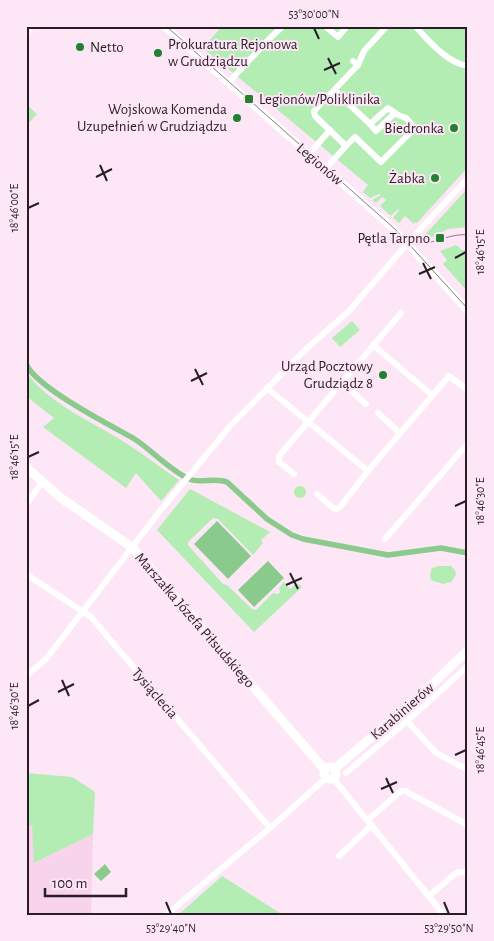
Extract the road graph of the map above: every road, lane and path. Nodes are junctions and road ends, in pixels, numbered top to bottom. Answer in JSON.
{"nodes":[{"id":1,"x":32,"y":26,"type":"edge"},
{"id":2,"x":164,"y":26,"type":"edge"},
{"id":3,"x":283,"y":26,"type":"edge"},
{"id":4,"x":325,"y":26,"type":"edge"},
{"id":5,"x":347,"y":26,"type":"edge"},
{"id":6,"x":387,"y":26,"type":"edge"},
{"id":7,"x":415,"y":26,"type":"edge"},
{"id":8,"x":26,"y":33,"type":"edge"},
{"id":9,"x":468,"y":66,"type":"edge"},
{"id":10,"x":228,"y":83,"type":"junction"},
{"id":11,"x":335,"y":91,"type":"junction"},
{"id":12,"x":330,"y":130,"type":"junction"},
{"id":13,"x":346,"y":146,"type":"junction"},
{"id":14,"x":309,"y":154,"type":"junction"},
{"id":15,"x":325,"y":169,"type":"junction"},
{"id":16,"x":468,"y":178,"type":"edge"},
{"id":17,"x":407,"y":243,"type":"junction"},
{"id":18,"x":468,"y":311,"type":"edge"},
{"id":19,"x":401,"y":312,"type":"dead end"},
{"id":20,"x":373,"y":345,"type":"junction"},
{"id":21,"x":341,"y":382,"type":"junction"},
{"id":22,"x":267,"y":388,"type":"junction"},
{"id":23,"x":468,"y":388,"type":"edge"},
{"id":24,"x":432,"y":395,"type":"junction"},
{"id":25,"x":366,"y":404,"type":"dead end"},
{"id":26,"x":378,"y":414,"type":"dead end"},
{"id":27,"x":308,"y":421,"type":"junction"},
{"id":28,"x":400,"y":433,"type":"junction"},
{"id":29,"x":468,"y":443,"type":"edge"},
{"id":30,"x":26,"y":467,"type":"edge"},
{"id":31,"x":368,"y":471,"type":"junction"},
{"id":32,"x":294,"y":474,"type":"dead end"},
{"id":33,"x":42,"y":482,"type":"junction"},
{"id":34,"x":317,"y":494,"type":"dead end"},
{"id":35,"x":26,"y":505,"type":"edge"},
{"id":36,"x":385,"y":539,"type":"dead end"},
{"id":37,"x":133,"y":548,"type":"junction"},
{"id":38,"x":26,"y":574,"type":"edge"},
{"id":39,"x":83,"y":612,"type":"junction"},
{"id":40,"x":468,"y":650,"type":"edge"},
{"id":41,"x":468,"y":666,"type":"edge"},
{"id":42,"x":26,"y":676,"type":"edge"},
{"id":43,"x":401,"y":714,"type":"junction"},
{"id":44,"x":408,"y":721,"type":"junction"},
{"id":45,"x":468,"y":770,"type":"edge"},
{"id":46,"x":330,"y":773,"type":"junction"},
{"id":47,"x":346,"y":773,"type":"dead end"},
{"id":48,"x":370,"y":822,"type":"junction"},
{"id":49,"x":468,"y":826,"type":"edge"},
{"id":50,"x":270,"y":828,"type":"junction"},
{"id":51,"x":339,"y":856,"type":"dead end"},
{"id":52,"x":468,"y":873,"type":"edge"},
{"id":53,"x":429,"y":896,"type":"junction"},
{"id":54,"x":166,"y":915,"type":"edge"},
{"id":55,"x":444,"y":915,"type":"edge"}],
"edges":[{"from":1,"to":8,"type":"street"},
{"from":2,"to":10,"type":"street","name":"Legionów"},
{"from":3,"to":10,"type":"street"},
{"from":4,"to":5,"type":"street"},
{"from":6,"to":11,"type":"street"},
{"from":7,"to":9,"type":"street"},
{"from":10,"to":14,"type":"street","name":"Legionów"},
{"from":11,"to":12,"type":"street"},
{"from":11,"to":13,"type":"street"},
{"from":12,"to":13,"type":"street"},
{"from":12,"to":14,"type":"street"},
{"from":13,"to":15,"type":"street"},
{"from":14,"to":15,"type":"street","name":"Legionów"},
{"from":15,"to":17,"type":"street","name":"Legionów"},
{"from":16,"to":17,"type":"street"},
{"from":17,"to":18,"type":"street","name":"Legionów"},
{"from":17,"to":22,"type":"street"},
{"from":19,"to":20,"type":"street"},
{"from":20,"to":21,"type":"street"},
{"from":20,"to":24,"type":"street"},
{"from":21,"to":25,"type":"street"},
{"from":21,"to":27,"type":"street"},
{"from":22,"to":27,"type":"street"},
{"from":22,"to":37,"type":"street"},
{"from":23,"to":24,"type":"street"},
{"from":24,"to":28,"type":"street"},
{"from":26,"to":28,"type":"street"},
{"from":27,"to":31,"type":"street"},
{"from":27,"to":32,"type":"street"},
{"from":28,"to":31,"type":"street"},
{"from":29,"to":36,"type":"street"},
{"from":30,"to":33,"type":"main road","name":"Marszałka Józefa Piłsudskiego"},
{"from":31,"to":34,"type":"street"},
{"from":33,"to":35,"type":"street"},
{"from":33,"to":37,"type":"main road","name":"Marszałka Józefa Piłsudskiego"},
{"from":37,"to":39,"type":"street"},
{"from":37,"to":46,"type":"main road","name":"Marszałka Józefa Piłsudskiego"},
{"from":38,"to":39,"type":"street","name":"Tysiąclecia"},
{"from":39,"to":42,"type":"street"},
{"from":39,"to":50,"type":"street","name":"Tysiąclecia"},
{"from":40,"to":43,"type":"main road","name":"Karabinierów"},
{"from":41,"to":44,"type":"street"},
{"from":43,"to":44,"type":"street"},
{"from":43,"to":46,"type":"main road","name":"Karabinierów"},
{"from":44,"to":45,"type":"street"},
{"from":44,"to":47,"type":"street"},
{"from":46,"to":48,"type":"street","name":"Marszałka Józefa Piłsudskiego"},
{"from":46,"to":50,"type":"street","name":"Karabinierów"},
{"from":48,"to":49,"type":"street"},
{"from":48,"to":51,"type":"street"},
{"from":48,"to":53,"type":"street","name":"Marszałka Józefa Piłsudskiego"},
{"from":50,"to":54,"type":"street","name":"Karabinierów"},
{"from":52,"to":53,"type":"street"},
{"from":53,"to":55,"type":"street","name":"Marszałka Józefa Piłsudskiego"}]}
